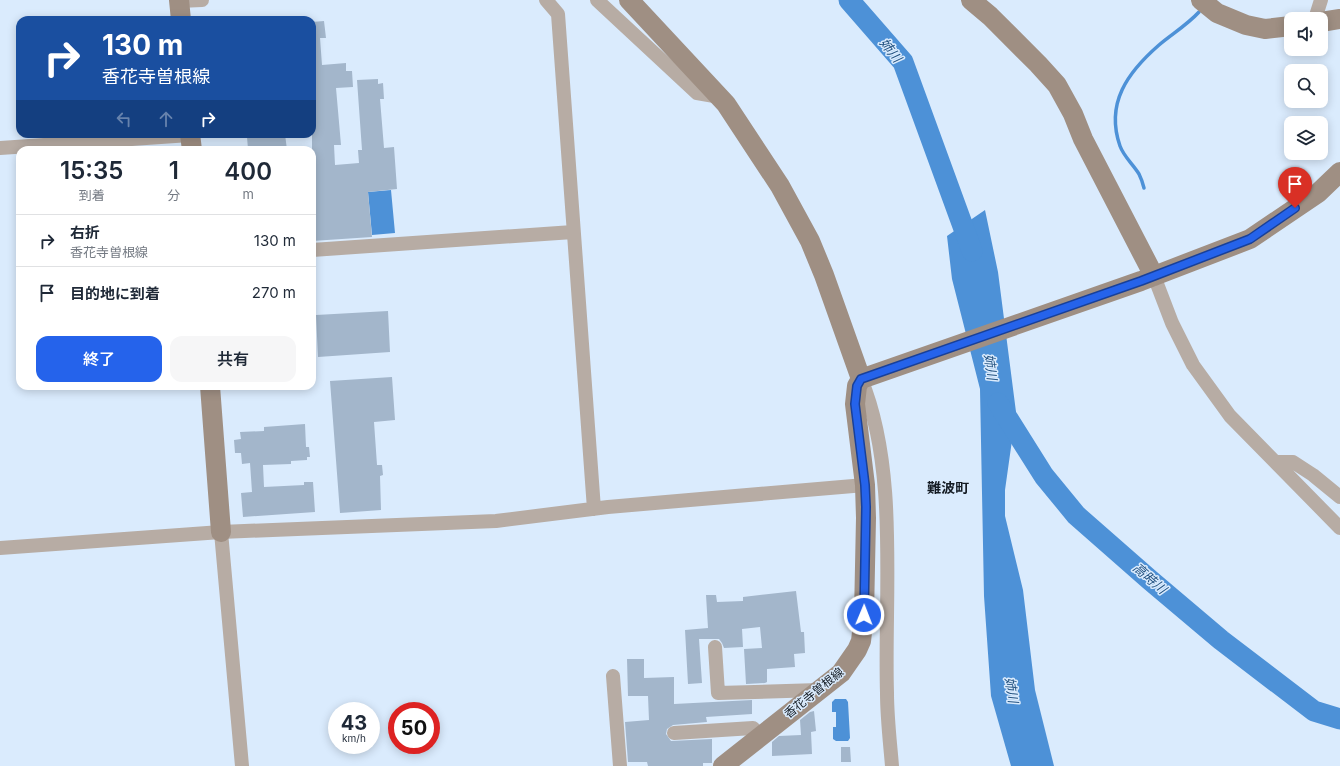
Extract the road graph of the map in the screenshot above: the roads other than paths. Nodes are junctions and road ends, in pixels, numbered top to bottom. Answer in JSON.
{"nodes":[{"id":1,"x":202,"y":0,"type":"edge"},
{"id":2,"x":546,"y":0,"type":"edge"},
{"id":3,"x":597,"y":0,"type":"edge"},
{"id":4,"x":629,"y":0,"type":"edge"},
{"id":5,"x":971,"y":0,"type":"edge"},
{"id":6,"x":1201,"y":0,"type":"edge"},
{"id":7,"x":1321,"y":0,"type":"edge"},
{"id":8,"x":179,"y":7,"type":"edge"},
{"id":9,"x":1317,"y":12,"type":"edge"},
{"id":10,"x":1340,"y":19,"type":"edge"},
{"id":11,"x":1328,"y":21,"type":"edge"},
{"id":12,"x":1284,"y":27,"type":"edge"},
{"id":13,"x":720,"y":97,"type":"junction"},
{"id":14,"x":191,"y":140,"type":"edge"},
{"id":15,"x":48,"y":146,"type":"edge"},
{"id":16,"x":16,"y":147,"type":"edge"},
{"id":17,"x":0,"y":148,"type":"edge"},
{"id":18,"x":1340,"y":172,"type":"edge"},
{"id":19,"x":573,"y":232,"type":"junction"},
{"id":20,"x":316,"y":250,"type":"edge"},
{"id":21,"x":1148,"y":279,"type":"junction"},
{"id":22,"x":868,"y":376,"type":"junction"},
{"id":23,"x":210,"y":390,"type":"edge"},
{"id":24,"x":1276,"y":462,"type":"junction"},
{"id":25,"x":865,"y":485,"type":"junction"},
{"id":26,"x":1340,"y":497,"type":"edge"},
{"id":27,"x":594,"y":509,"type":"junction"},
{"id":28,"x":1340,"y":528,"type":"edge"},
{"id":29,"x":221,"y":532,"type":"junction"},
{"id":30,"x":0,"y":548,"type":"edge"},
{"id":31,"x":715,"y":647,"type":"dead end"},
{"id":32,"x":613,"y":676,"type":"dead end"},
{"id":33,"x":819,"y":690,"type":"junction"},
{"id":34,"x":674,"y":733,"type":"dead end"},
{"id":35,"x":761,"y":736,"type":"junction"},
{"id":36,"x":242,"y":766,"type":"edge"},
{"id":37,"x":620,"y":766,"type":"edge"},
{"id":38,"x":722,"y":766,"type":"edge"},
{"id":39,"x":892,"y":766,"type":"edge"}],
"edges":[{"from":1,"to":8,"type":"street"},
{"from":2,"to":19,"type":"street"},
{"from":3,"to":13,"type":"street"},
{"from":4,"to":13,"type":"main road"},
{"from":5,"to":21,"type":"main road"},
{"from":6,"to":12,"type":"main road"},
{"from":7,"to":9,"type":"street"},
{"from":10,"to":11,"type":"main road"},
{"from":13,"to":22,"type":"main road"},
{"from":14,"to":15,"type":"street"},
{"from":16,"to":17,"type":"street"},
{"from":18,"to":21,"type":"main road"},
{"from":19,"to":20,"type":"street"},
{"from":19,"to":27,"type":"street"},
{"from":21,"to":22,"type":"main road"},
{"from":21,"to":24,"type":"street"},
{"from":22,"to":25,"type":"main road","name":"香花寺曽根線"},
{"from":22,"to":39,"type":"street"},
{"from":23,"to":29,"type":"main road"},
{"from":24,"to":26,"type":"street"},
{"from":24,"to":28,"type":"street"},
{"from":25,"to":27,"type":"street"},
{"from":25,"to":33,"type":"main road","name":"香花寺曽根線"},
{"from":27,"to":29,"type":"street"},
{"from":29,"to":30,"type":"street"},
{"from":29,"to":36,"type":"street"},
{"from":31,"to":33,"type":"street"},
{"from":32,"to":37,"type":"street"},
{"from":33,"to":35,"type":"main road","name":"香花寺曽根線"},
{"from":34,"to":35,"type":"street"},
{"from":35,"to":38,"type":"main road","name":"香花寺曽根線"}]}
